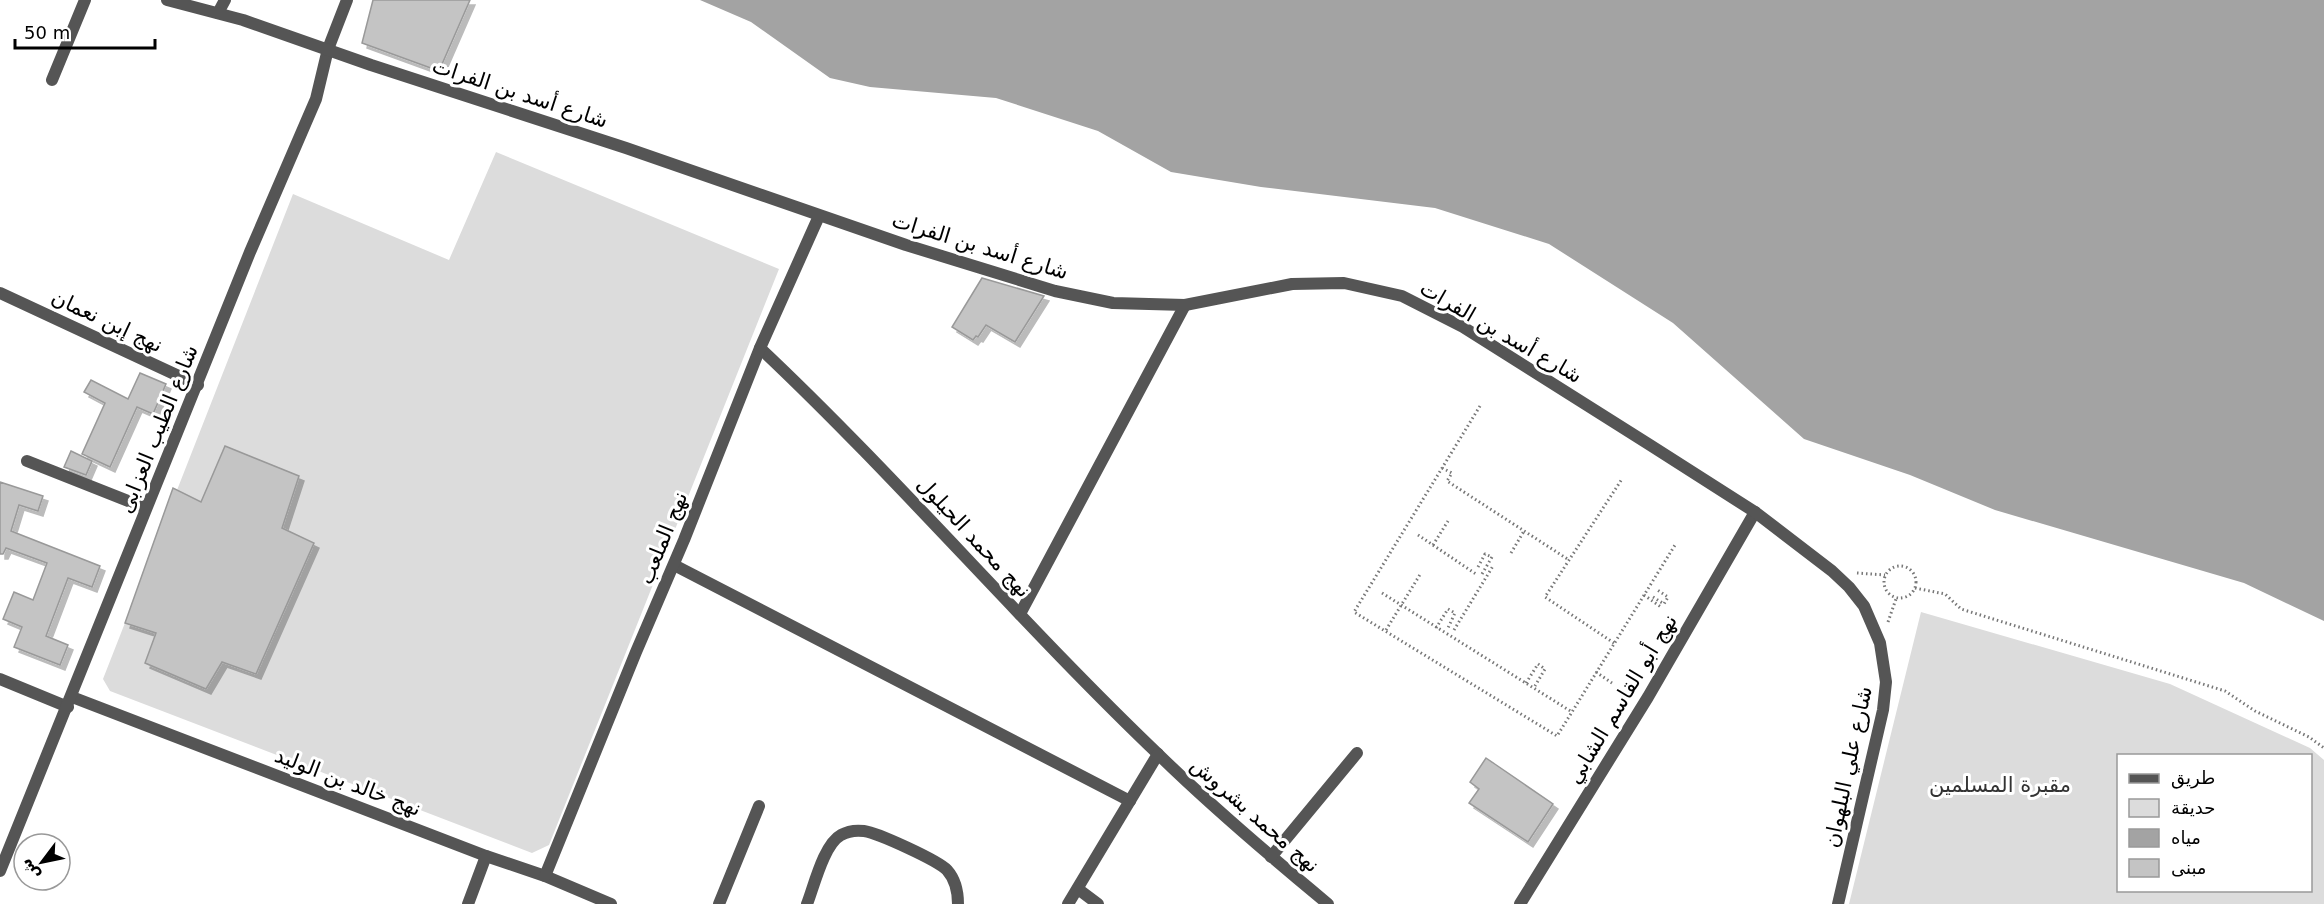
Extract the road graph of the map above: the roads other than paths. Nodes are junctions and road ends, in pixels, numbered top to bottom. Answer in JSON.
{"nodes":[{"id":1,"x":85,"y":0,"type":"edge"},
{"id":2,"x":167,"y":0,"type":"edge"},
{"id":3,"x":225,"y":0,"type":"edge"},
{"id":4,"x":347,"y":0,"type":"edge"},
{"id":5,"x":218,"y":13,"type":"junction"},
{"id":6,"x":328,"y":49,"type":"junction"},
{"id":7,"x":51,"y":80,"type":"dead end"},
{"id":8,"x":819,"y":216,"type":"junction"},
{"id":9,"x":0,"y":293,"type":"edge"},
{"id":10,"x":1185,"y":305,"type":"junction"},
{"id":11,"x":760,"y":348,"type":"junction"},
{"id":12,"x":198,"y":385,"type":"junction"},
{"id":13,"x":27,"y":461,"type":"dead end"},
{"id":14,"x":147,"y":508,"type":"junction"},
{"id":15,"x":1755,"y":512,"type":"junction"},
{"id":16,"x":674,"y":564,"type":"junction"},
{"id":17,"x":1020,"y":614,"type":"junction"},
{"id":18,"x":0,"y":679,"type":"edge"},
{"id":19,"x":70,"y":702,"type":"junction"},
{"id":20,"x":1357,"y":753,"type":"dead end"},
{"id":21,"x":1158,"y":754,"type":"junction"},
{"id":22,"x":1130,"y":801,"type":"junction"},
{"id":23,"x":759,"y":806,"type":"dead end"},
{"id":24,"x":486,"y":856,"type":"junction"},
{"id":25,"x":1271,"y":857,"type":"junction"},
{"id":26,"x":0,"y":872,"type":"edge"},
{"id":27,"x":545,"y":876,"type":"junction"},
{"id":28,"x":1078,"y":889,"type":"junction"},
{"id":29,"x":587,"y":899,"type":"edge"},
{"id":30,"x":468,"y":904,"type":"edge"},
{"id":31,"x":611,"y":904,"type":"edge"},
{"id":32,"x":719,"y":904,"type":"edge"},
{"id":33,"x":807,"y":904,"type":"edge"},
{"id":34,"x":958,"y":904,"type":"edge"},
{"id":35,"x":1068,"y":904,"type":"edge"},
{"id":36,"x":1098,"y":904,"type":"edge"},
{"id":37,"x":1328,"y":904,"type":"edge"},
{"id":38,"x":1520,"y":904,"type":"edge"},
{"id":39,"x":1838,"y":904,"type":"edge"}],
"edges":[{"from":1,"to":7,"type":"street"},
{"from":2,"to":5,"type":"street","name":"شارع أسد بن الفرات"},
{"from":3,"to":5,"type":"street"},
{"from":4,"to":6,"type":"street","name":"شارع الطيب العزابى"},
{"from":5,"to":6,"type":"street","name":"شارع أسد بن الفرات"},
{"from":6,"to":8,"type":"street","name":"شارع أسد بن الفرات"},
{"from":6,"to":12,"type":"street","name":"شارع الطيب العزابى"},
{"from":8,"to":10,"type":"street","name":"شارع أسد بن الفرات"},
{"from":8,"to":11,"type":"street","name":"نهج الملعب"},
{"from":9,"to":12,"type":"street","name":"نهج إبن نعمان"},
{"from":10,"to":15,"type":"street","name":"شارع أسد بن الفرات"},
{"from":10,"to":17,"type":"street"},
{"from":11,"to":16,"type":"street","name":"نهج الملعب"},
{"from":11,"to":17,"type":"street","name":"نهج محمد الحيلول"},
{"from":12,"to":14,"type":"street","name":"شارع الطيب العزابى"},
{"from":13,"to":14,"type":"street"},
{"from":14,"to":19,"type":"street","name":"شارع الطيب العزابى"},
{"from":15,"to":38,"type":"street","name":"نهج أبو القاسم الشابي"},
{"from":15,"to":39,"type":"street","name":"شارع علي البلهوان"},
{"from":16,"to":22,"type":"street"},
{"from":16,"to":27,"type":"street","name":"نهج الملعب"},
{"from":17,"to":21,"type":"street","name":"نهج محمد الحيلول"},
{"from":18,"to":19,"type":"street","name":"نهج خالد بن الوليد"},
{"from":19,"to":24,"type":"street","name":"نهج خالد بن الوليد"},
{"from":19,"to":26,"type":"street","name":"شارع الطيب العزابى"},
{"from":20,"to":25,"type":"street"},
{"from":21,"to":22,"type":"street"},
{"from":21,"to":25,"type":"street","name":"نهج محمد بشروش"},
{"from":22,"to":28,"type":"street"},
{"from":23,"to":32,"type":"street"},
{"from":24,"to":27,"type":"street","name":"نهج خالد بن الوليد"},
{"from":24,"to":30,"type":"street"},
{"from":25,"to":37,"type":"street","name":"نهج محمد بشروش"},
{"from":27,"to":29,"type":"street","name":"نهج خالد بن الوليد"},
{"from":28,"to":35,"type":"street"},
{"from":28,"to":36,"type":"street"},
{"from":29,"to":31,"type":"street","name":"نهج خالد بن الوليد"},
{"from":33,"to":34,"type":"street"}]}
